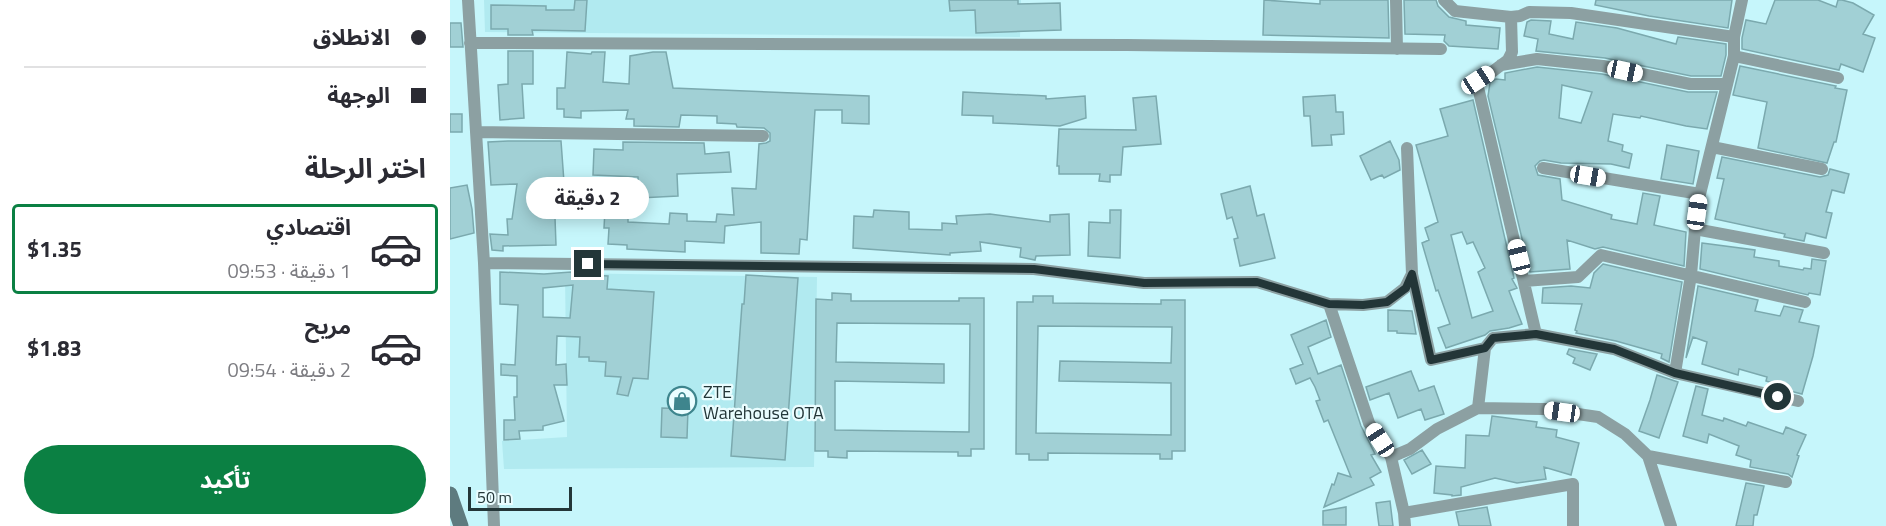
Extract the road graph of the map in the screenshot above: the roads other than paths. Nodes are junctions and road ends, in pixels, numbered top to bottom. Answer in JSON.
{"nodes":[{"id":1,"x":468,"y":0,"type":"edge"},
{"id":2,"x":1396,"y":0,"type":"edge"},
{"id":3,"x":1444,"y":0,"type":"edge"},
{"id":4,"x":1742,"y":0,"type":"edge"},
{"id":5,"x":1511,"y":17,"type":"junction"},
{"id":6,"x":1734,"y":37,"type":"junction"},
{"id":7,"x":470,"y":43,"type":"junction"},
{"id":8,"x":1397,"y":49,"type":"junction"},
{"id":9,"x":1441,"y":49,"type":"dead end"},
{"id":10,"x":1734,"y":56,"type":"junction"},
{"id":11,"x":1500,"y":65,"type":"junction"},
{"id":12,"x":1838,"y":78,"type":"dead end"},
{"id":13,"x":1726,"y":84,"type":"junction"},
{"id":14,"x":476,"y":132,"type":"junction"},
{"id":15,"x":763,"y":136,"type":"dead end"},
{"id":16,"x":1712,"y":147,"type":"junction"},
{"id":17,"x":1407,"y":148,"type":"dead end"},
{"id":18,"x":1544,"y":168,"type":"dead end"},
{"id":19,"x":1822,"y":169,"type":"dead end"},
{"id":20,"x":1700,"y":194,"type":"junction"},
{"id":21,"x":1695,"y":229,"type":"junction"},
{"id":22,"x":1824,"y":253,"type":"dead end"},
{"id":23,"x":484,"y":263,"type":"junction"},
{"id":24,"x":1412,"y":274,"type":"junction"},
{"id":25,"x":1691,"y":275,"type":"junction"},
{"id":26,"x":1524,"y":281,"type":"junction"},
{"id":27,"x":1805,"y":303,"type":"dead end"},
{"id":28,"x":1329,"y":304,"type":"junction"},
{"id":29,"x":1536,"y":334,"type":"junction"},
{"id":30,"x":1485,"y":348,"type":"junction"},
{"id":31,"x":1675,"y":373,"type":"junction"},
{"id":32,"x":1798,"y":401,"type":"dead end"},
{"id":33,"x":1478,"y":408,"type":"junction"},
{"id":34,"x":1648,"y":456,"type":"junction"},
{"id":35,"x":1391,"y":457,"type":"junction"},
{"id":36,"x":1786,"y":482,"type":"dead end"},
{"id":37,"x":450,"y":494,"type":"edge"},
{"id":38,"x":1404,"y":513,"type":"junction"},
{"id":39,"x":461,"y":526,"type":"edge"},
{"id":40,"x":494,"y":526,"type":"edge"},
{"id":41,"x":1405,"y":526,"type":"edge"},
{"id":42,"x":1573,"y":526,"type":"edge"},
{"id":43,"x":1671,"y":526,"type":"edge"}],
"edges":[{"from":1,"to":7,"type":"street"},
{"from":2,"to":8,"type":"street"},
{"from":3,"to":5,"type":"street"},
{"from":4,"to":6,"type":"street"},
{"from":5,"to":6,"type":"street"},
{"from":5,"to":11,"type":"street"},
{"from":6,"to":10,"type":"street"},
{"from":7,"to":8,"type":"street"},
{"from":7,"to":14,"type":"street"},
{"from":8,"to":9,"type":"street"},
{"from":10,"to":12,"type":"street"},
{"from":10,"to":13,"type":"street"},
{"from":11,"to":13,"type":"street"},
{"from":11,"to":26,"type":"street"},
{"from":13,"to":16,"type":"street"},
{"from":14,"to":15,"type":"street"},
{"from":14,"to":23,"type":"street"},
{"from":16,"to":19,"type":"street"},
{"from":16,"to":20,"type":"street"},
{"from":17,"to":24,"type":"street"},
{"from":18,"to":20,"type":"street"},
{"from":20,"to":21,"type":"street"},
{"from":21,"to":22,"type":"street"},
{"from":21,"to":25,"type":"street"},
{"from":23,"to":28,"type":"street"},
{"from":23,"to":40,"type":"street"},
{"from":24,"to":28,"type":"street"},
{"from":24,"to":30,"type":"street"},
{"from":25,"to":26,"type":"street"},
{"from":25,"to":27,"type":"street"},
{"from":25,"to":31,"type":"street"},
{"from":26,"to":29,"type":"street"},
{"from":28,"to":35,"type":"street"},
{"from":29,"to":30,"type":"street"},
{"from":29,"to":31,"type":"street"},
{"from":30,"to":33,"type":"street"},
{"from":31,"to":32,"type":"street"},
{"from":33,"to":34,"type":"street"},
{"from":33,"to":35,"type":"street"},
{"from":34,"to":36,"type":"street"},
{"from":34,"to":43,"type":"street"},
{"from":35,"to":38,"type":"street"},
{"from":37,"to":39,"type":"main road"},
{"from":38,"to":41,"type":"street"},
{"from":38,"to":42,"type":"street"}]}
